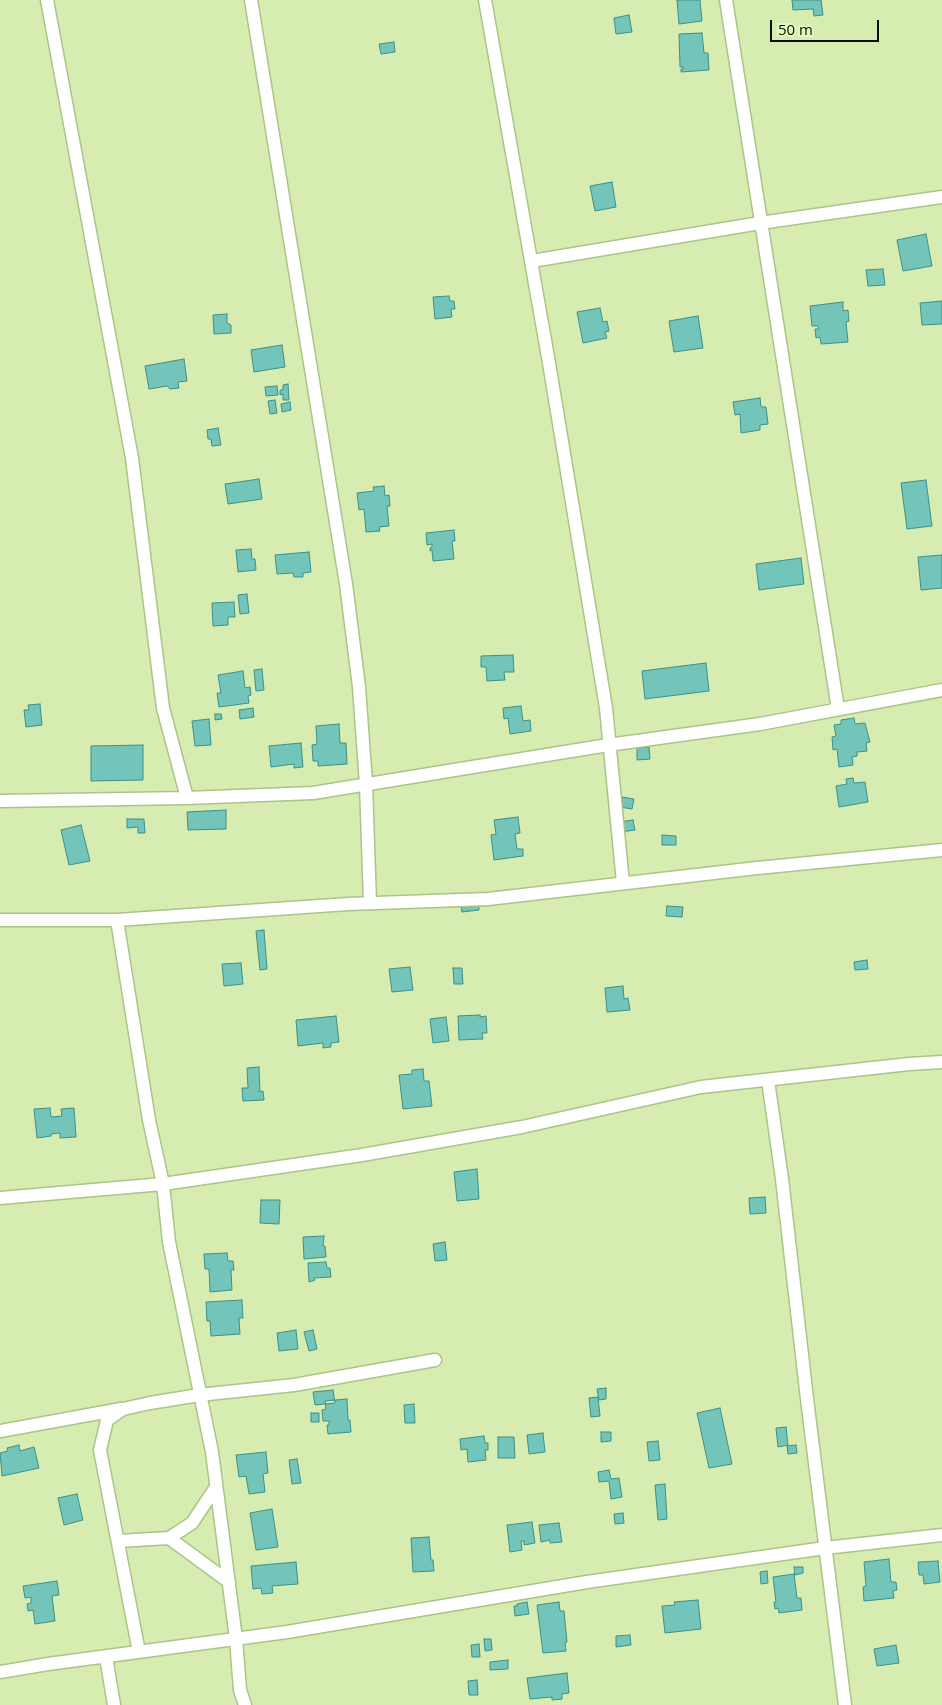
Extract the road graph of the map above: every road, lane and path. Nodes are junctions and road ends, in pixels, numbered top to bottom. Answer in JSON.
{"nodes":[{"id":1,"x":47,"y":0,"type":"edge"},
{"id":2,"x":251,"y":0,"type":"edge"},
{"id":3,"x":485,"y":0,"type":"edge"},
{"id":4,"x":726,"y":0,"type":"edge"},
{"id":5,"x":942,"y":197,"type":"edge"},
{"id":6,"x":760,"y":223,"type":"junction"},
{"id":7,"x":532,"y":261,"type":"junction"},
{"id":8,"x":942,"y":690,"type":"edge"},
{"id":9,"x":838,"y":709,"type":"junction"},
{"id":10,"x":608,"y":745,"type":"junction"},
{"id":11,"x":366,"y":784,"type":"junction"},
{"id":12,"x":187,"y":798,"type":"junction"},
{"id":13,"x":0,"y":801,"type":"edge"},
{"id":14,"x":942,"y":850,"type":"edge"},
{"id":15,"x":623,"y":884,"type":"junction"},
{"id":16,"x":370,"y":903,"type":"junction"},
{"id":17,"x":0,"y":920,"type":"edge"},
{"id":18,"x":117,"y":920,"type":"junction"},
{"id":19,"x":942,"y":1062,"type":"edge"},
{"id":20,"x":768,"y":1080,"type":"junction"},
{"id":21,"x":163,"y":1184,"type":"junction"},
{"id":22,"x":0,"y":1198,"type":"edge"},
{"id":23,"x":435,"y":1360,"type":"dead end"},
{"id":24,"x":200,"y":1395,"type":"junction"},
{"id":25,"x":123,"y":1409,"type":"junction"},
{"id":26,"x":0,"y":1431,"type":"edge"},
{"id":27,"x":216,"y":1487,"type":"junction"},
{"id":28,"x":942,"y":1535,"type":"edge"},
{"id":29,"x":169,"y":1538,"type":"junction"},
{"id":30,"x":118,"y":1541,"type":"junction"},
{"id":31,"x":826,"y":1548,"type":"junction"},
{"id":32,"x":229,"y":1582,"type":"junction"},
{"id":33,"x":236,"y":1639,"type":"junction"},
{"id":34,"x":139,"y":1652,"type":"junction"},
{"id":35,"x":106,"y":1657,"type":"junction"},
{"id":36,"x":0,"y":1672,"type":"edge"},
{"id":37,"x":114,"y":1705,"type":"edge"},
{"id":38,"x":245,"y":1705,"type":"edge"},
{"id":39,"x":846,"y":1705,"type":"edge"}],
"edges":[{"from":1,"to":12,"type":"street"},
{"from":2,"to":11,"type":"street"},
{"from":3,"to":7,"type":"street"},
{"from":4,"to":6,"type":"street"},
{"from":5,"to":6,"type":"street"},
{"from":6,"to":7,"type":"street"},
{"from":6,"to":9,"type":"street"},
{"from":7,"to":10,"type":"street"},
{"from":8,"to":9,"type":"street"},
{"from":9,"to":10,"type":"street"},
{"from":10,"to":11,"type":"street"},
{"from":10,"to":15,"type":"street"},
{"from":11,"to":12,"type":"street"},
{"from":11,"to":16,"type":"street"},
{"from":12,"to":13,"type":"street"},
{"from":14,"to":15,"type":"street"},
{"from":15,"to":16,"type":"street"},
{"from":16,"to":18,"type":"street"},
{"from":17,"to":18,"type":"street"},
{"from":18,"to":21,"type":"street"},
{"from":19,"to":20,"type":"street"},
{"from":20,"to":21,"type":"street"},
{"from":20,"to":31,"type":"street"},
{"from":21,"to":22,"type":"street"},
{"from":21,"to":24,"type":"street"},
{"from":23,"to":24,"type":"street"},
{"from":24,"to":25,"type":"street"},
{"from":24,"to":27,"type":"street"},
{"from":25,"to":26,"type":"street"},
{"from":25,"to":30,"type":"street"},
{"from":27,"to":29,"type":"street"},
{"from":27,"to":32,"type":"street"},
{"from":28,"to":31,"type":"street"},
{"from":29,"to":30,"type":"street"},
{"from":29,"to":32,"type":"street"},
{"from":30,"to":34,"type":"street"},
{"from":31,"to":33,"type":"street"},
{"from":31,"to":39,"type":"street"},
{"from":32,"to":33,"type":"street"},
{"from":33,"to":34,"type":"street"},
{"from":33,"to":38,"type":"street"},
{"from":34,"to":35,"type":"street"},
{"from":35,"to":36,"type":"street"},
{"from":35,"to":37,"type":"street"}]}
